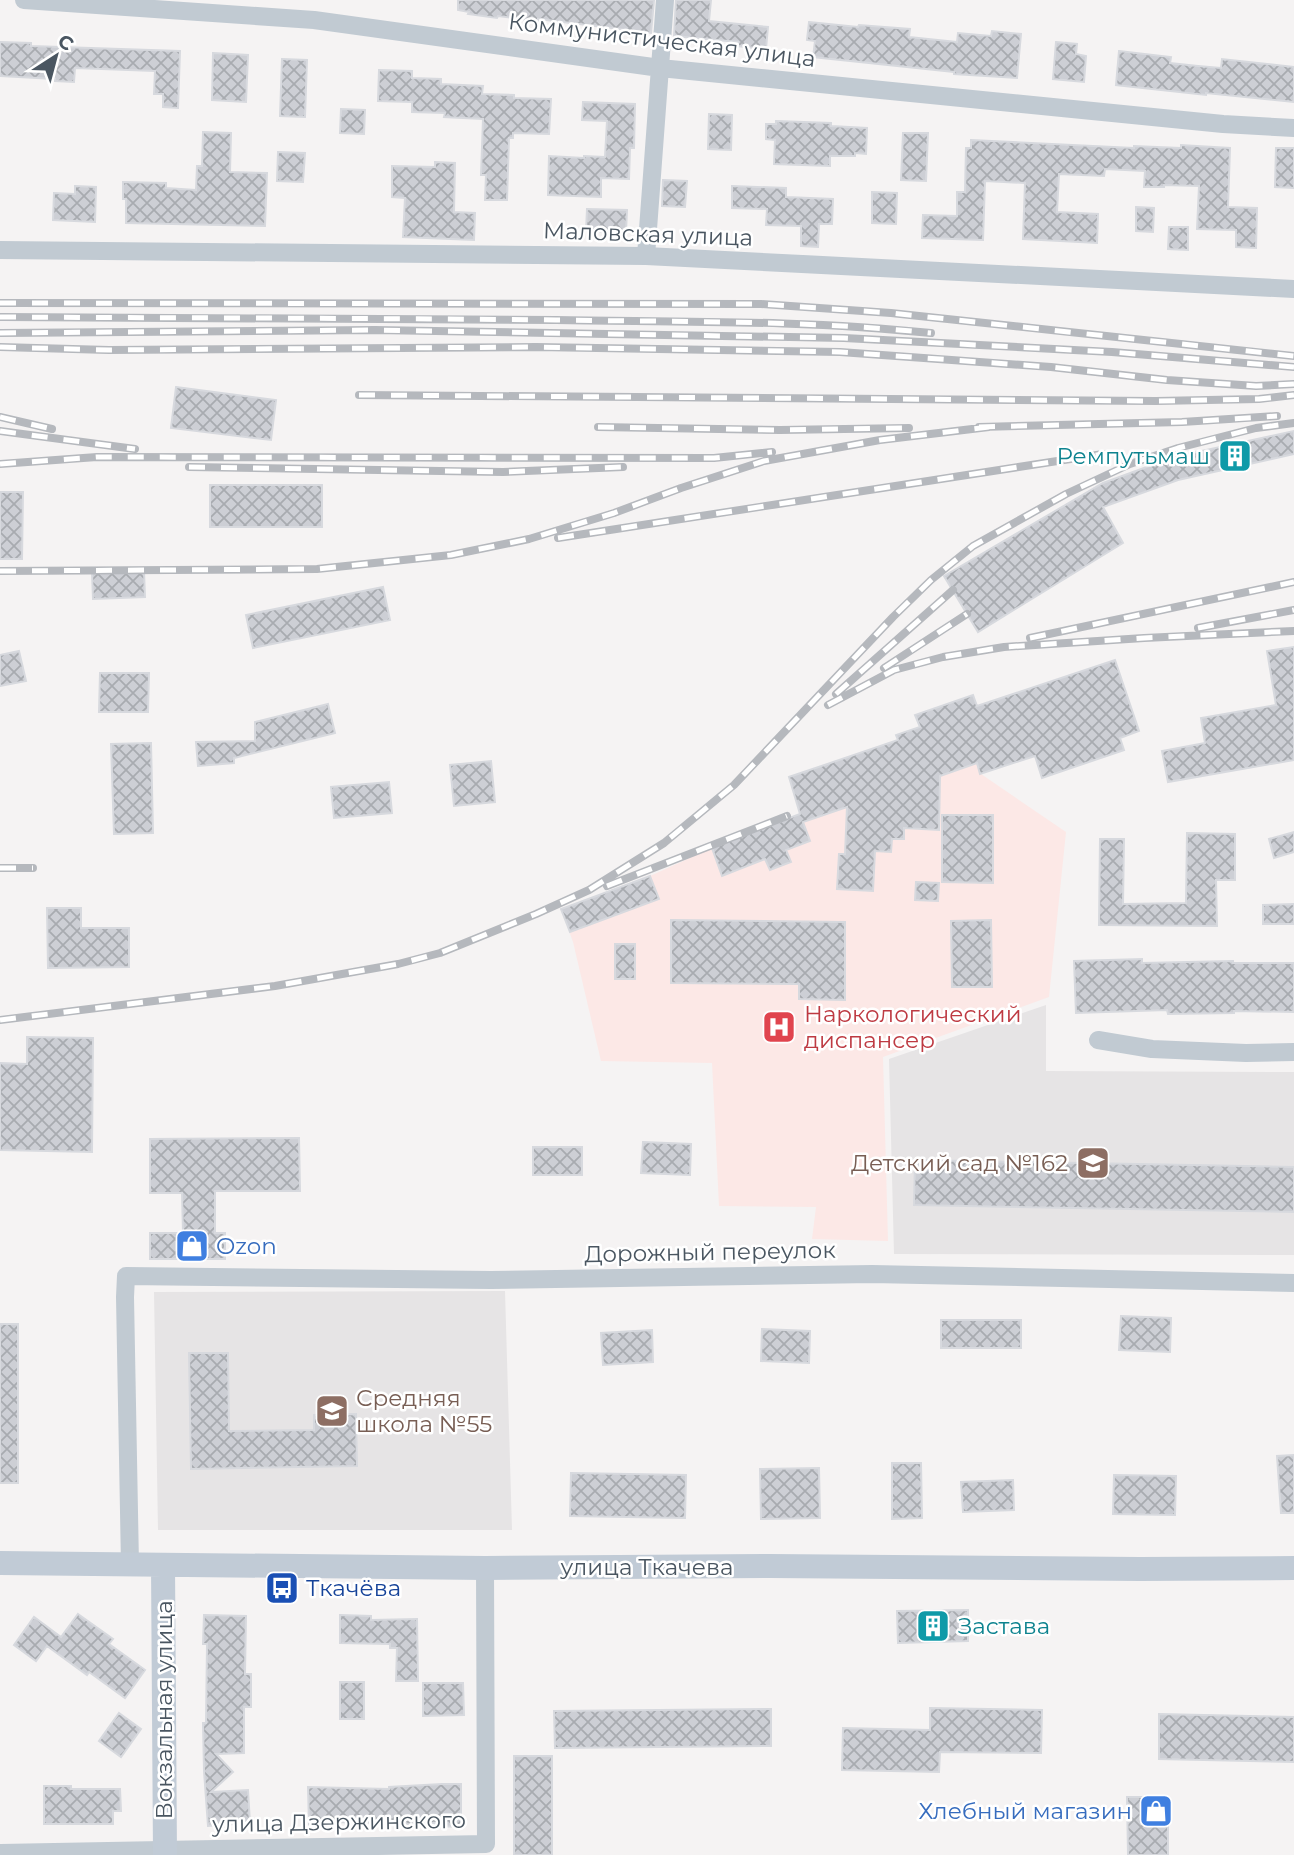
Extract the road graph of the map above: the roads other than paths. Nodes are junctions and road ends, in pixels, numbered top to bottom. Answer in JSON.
{"nodes":[{"id":1,"x":24,"y":0,"type":"edge"},
{"id":2,"x":665,"y":0,"type":"edge"},
{"id":3,"x":660,"y":68,"type":"junction"},
{"id":4,"x":1294,"y":128,"type":"edge"},
{"id":5,"x":0,"y":250,"type":"edge"},
{"id":6,"x":646,"y":256,"type":"junction"},
{"id":7,"x":1294,"y":289,"type":"edge"},
{"id":8,"x":1098,"y":1040,"type":"dead end"},
{"id":9,"x":1294,"y":1052,"type":"edge"},
{"id":10,"x":1294,"y":1283,"type":"edge"},
{"id":11,"x":0,"y":1563,"type":"edge"},
{"id":12,"x":130,"y":1565,"type":"junction"},
{"id":13,"x":163,"y":1565,"type":"junction"},
{"id":14,"x":485,"y":1568,"type":"junction"},
{"id":15,"x":1294,"y":1568,"type":"edge"},
{"id":16,"x":165,"y":1852,"type":"edge"},
{"id":17,"x":0,"y":1853,"type":"edge"}],
"edges":[{"from":1,"to":3,"type":"street","name":"Коммунистическая улица"},
{"from":2,"to":3,"type":"street"},
{"from":3,"to":4,"type":"street","name":"Коммунистическая улица"},
{"from":3,"to":6,"type":"street"},
{"from":5,"to":6,"type":"street","name":"Маловская улица"},
{"from":6,"to":7,"type":"street","name":"Маловская улица"},
{"from":8,"to":9,"type":"street"},
{"from":10,"to":12,"type":"street","name":"Дорожный переулок"},
{"from":11,"to":12,"type":"street","name":"улица Ткачева"},
{"from":12,"to":13,"type":"street","name":"улица Ткачева"},
{"from":13,"to":14,"type":"street","name":"улица Ткачева"},
{"from":13,"to":16,"type":"street","name":"Вокзальная улица"},
{"from":14,"to":15,"type":"street","name":"улица Ткачева"},
{"from":14,"to":16,"type":"street","name":"улица Дзержинского"},
{"from":16,"to":17,"type":"street","name":"улица Дзержинского"}]}
